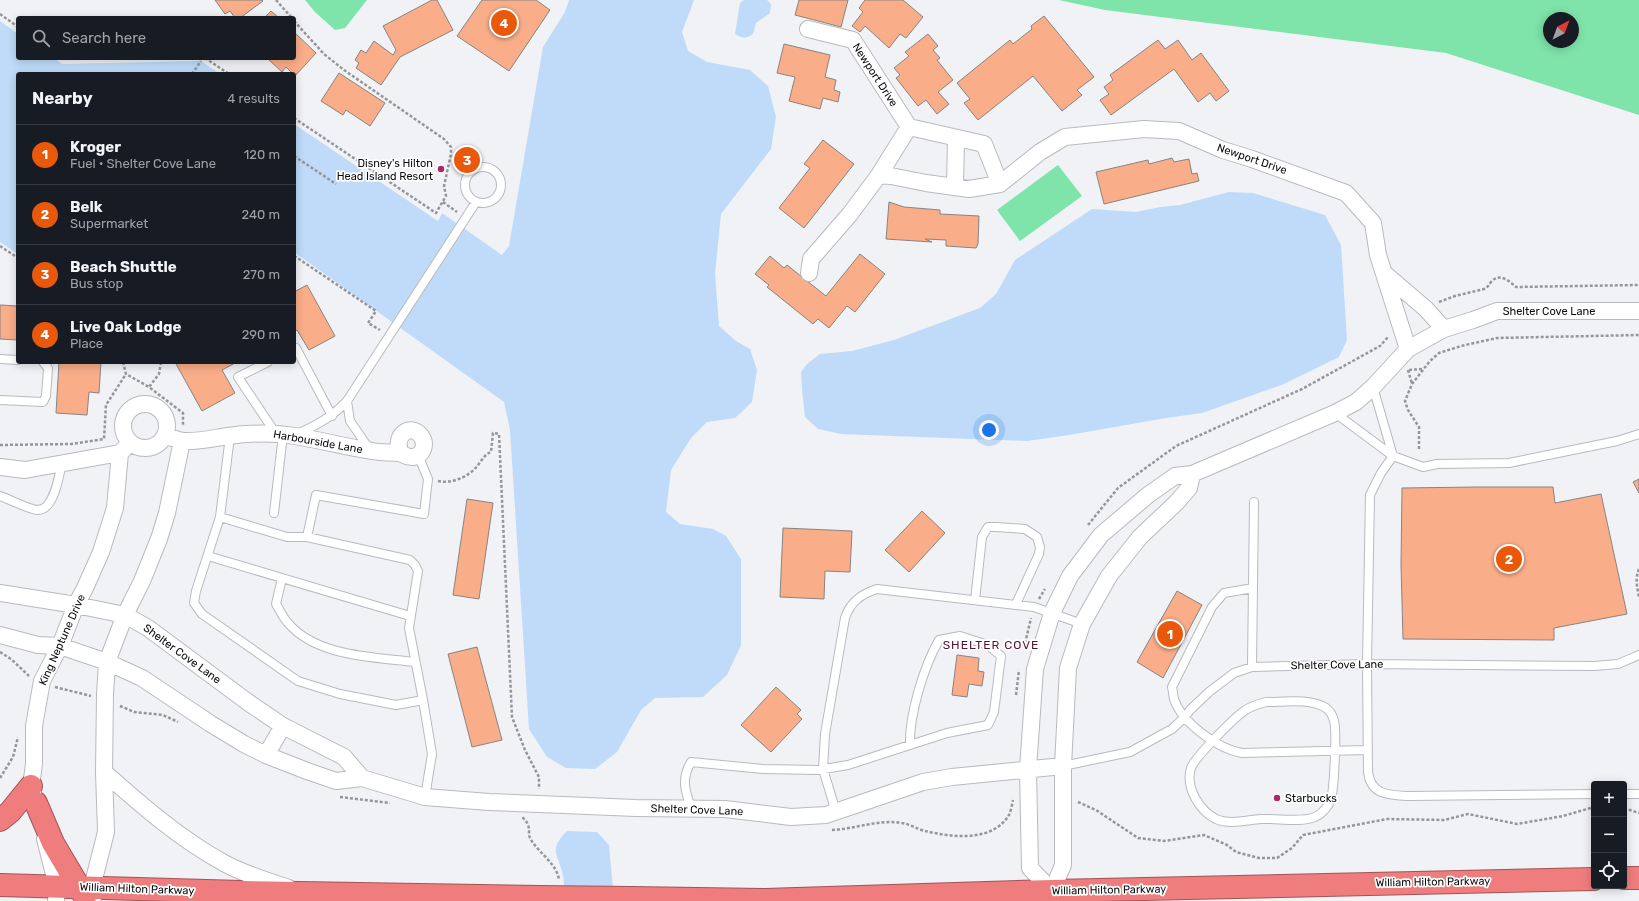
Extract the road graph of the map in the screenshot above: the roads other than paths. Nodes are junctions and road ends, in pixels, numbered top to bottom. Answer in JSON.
{"nodes":[{"id":1,"x":808,"y":29,"type":"dead end"},
{"id":2,"x":909,"y":128,"type":"junction"},
{"id":3,"x":956,"y":138,"type":"junction"},
{"id":4,"x":879,"y":175,"type":"junction"},
{"id":5,"x":1000,"y":184,"type":"junction"},
{"id":6,"x":955,"y":187,"type":"junction"},
{"id":7,"x":476,"y":202,"type":"junction"},
{"id":8,"x":1383,"y":272,"type":"junction"},
{"id":9,"x":809,"y":273,"type":"dead end"},
{"id":10,"x":1639,"y":311,"type":"edge"},
{"id":11,"x":1444,"y":328,"type":"junction"},
{"id":12,"x":296,"y":348,"type":"edge"},
{"id":13,"x":1408,"y":349,"type":"junction"},
{"id":14,"x":0,"y":359,"type":"edge"},
{"id":15,"x":16,"y":360,"type":"edge"},
{"id":16,"x":45,"y":364,"type":"edge"},
{"id":17,"x":264,"y":364,"type":"edge"},
{"id":18,"x":1373,"y":387,"type":"junction"},
{"id":19,"x":0,"y":400,"type":"edge"},
{"id":20,"x":347,"y":401,"type":"junction"},
{"id":21,"x":1335,"y":413,"type":"junction"},
{"id":22,"x":332,"y":416,"type":"junction"},
{"id":23,"x":284,"y":434,"type":"junction"},
{"id":24,"x":1639,"y":434,"type":"edge"},
{"id":25,"x":165,"y":436,"type":"junction"},
{"id":26,"x":230,"y":436,"type":"junction"},
{"id":27,"x":182,"y":441,"type":"junction"},
{"id":28,"x":125,"y":448,"type":"junction"},
{"id":29,"x":371,"y":451,"type":"junction"},
{"id":30,"x":401,"y":453,"type":"junction"},
{"id":31,"x":418,"y":455,"type":"junction"},
{"id":32,"x":1393,"y":456,"type":"junction"},
{"id":33,"x":62,"y":463,"type":"junction"},
{"id":34,"x":0,"y":467,"type":"edge"},
{"id":35,"x":1192,"y":474,"type":"junction"},
{"id":36,"x":0,"y":496,"type":"edge"},
{"id":37,"x":1254,"y":502,"type":"dead end"},
{"id":38,"x":274,"y":513,"type":"dead end"},
{"id":39,"x":220,"y":517,"type":"junction"},
{"id":40,"x":307,"y":536,"type":"junction"},
{"id":41,"x":208,"y":556,"type":"junction"},
{"id":42,"x":282,"y":578,"type":"junction"},
{"id":43,"x":1253,"y":588,"type":"junction"},
{"id":44,"x":0,"y":593,"type":"edge"},
{"id":45,"x":975,"y":600,"type":"junction"},
{"id":46,"x":1016,"y":604,"type":"junction"},
{"id":47,"x":76,"y":605,"type":"junction"},
{"id":48,"x":1052,"y":613,"type":"junction"},
{"id":49,"x":125,"y":615,"type":"junction"},
{"id":50,"x":410,"y":616,"type":"junction"},
{"id":51,"x":1082,"y":624,"type":"junction"},
{"id":52,"x":0,"y":635,"type":"edge"},
{"id":53,"x":60,"y":646,"type":"junction"},
{"id":54,"x":1639,"y":655,"type":"edge"},
{"id":55,"x":107,"y":662,"type":"junction"},
{"id":56,"x":415,"y":662,"type":"junction"},
{"id":57,"x":1367,"y":664,"type":"junction"},
{"id":58,"x":1252,"y":667,"type":"junction"},
{"id":59,"x":423,"y":700,"type":"junction"},
{"id":60,"x":1185,"y":717,"type":"junction"},
{"id":61,"x":283,"y":726,"type":"junction"},
{"id":62,"x":1212,"y":741,"type":"junction"},
{"id":63,"x":910,"y":745,"type":"junction"},
{"id":64,"x":1368,"y":750,"type":"junction"},
{"id":65,"x":1334,"y":751,"type":"junction"},
{"id":66,"x":266,"y":755,"type":"junction"},
{"id":67,"x":1063,"y":766,"type":"junction"},
{"id":68,"x":823,"y":769,"type":"junction"},
{"id":69,"x":1028,"y":769,"type":"junction"},
{"id":70,"x":104,"y":772,"type":"junction"},
{"id":71,"x":362,"y":778,"type":"junction"},
{"id":72,"x":33,"y":794,"type":"junction"},
{"id":73,"x":1591,"y":794,"type":"edge"},
{"id":74,"x":1627,"y":794,"type":"edge"},
{"id":75,"x":1639,"y":794,"type":"edge"},
{"id":76,"x":425,"y":797,"type":"junction"},
{"id":77,"x":690,"y":808,"type":"junction"},
{"id":78,"x":836,"y":812,"type":"junction"},
{"id":79,"x":0,"y":820,"type":"edge"},
{"id":80,"x":1627,"y":878,"type":"edge"},
{"id":81,"x":1639,"y":878,"type":"edge"},
{"id":82,"x":1591,"y":879,"type":"edge"},
{"id":83,"x":9,"y":885,"type":"edge"},
{"id":84,"x":304,"y":893,"type":"junction"},
{"id":85,"x":73,"y":895,"type":"edge"},
{"id":86,"x":1052,"y":896,"type":"edge"},
{"id":87,"x":180,"y":901,"type":"edge"}],
"edges":[{"from":1,"to":2,"type":"street","name":"Newport Drive"},
{"from":2,"to":3,"type":"street"},
{"from":2,"to":4,"type":"street"},
{"from":3,"to":5,"type":"street"},
{"from":3,"to":6,"type":"street"},
{"from":4,"to":6,"type":"street","name":"Newport Drive"},
{"from":4,"to":9,"type":"street"},
{"from":5,"to":6,"type":"street","name":"Newport Drive"},
{"from":5,"to":8,"type":"street","name":"Newport Drive"},
{"from":7,"to":7,"type":"lane"},
{"from":7,"to":20,"type":"lane"},
{"from":8,"to":11,"type":"street"},
{"from":8,"to":13,"type":"street","name":"Newport Drive"},
{"from":10,"to":11,"type":"street","name":"Shelter Cove Lane"},
{"from":11,"to":13,"type":"street","name":"Shelter Cove Lane"},
{"from":12,"to":22,"type":"lane"},
{"from":13,"to":18,"type":"street","name":"Shelter Cove Lane"},
{"from":14,"to":15,"type":"lane"},
{"from":16,"to":19,"type":"lane"},
{"from":17,"to":23,"type":"lane"},
{"from":18,"to":21,"type":"street","name":"Shelter Cove Lane"},
{"from":18,"to":32,"type":"lane"},
{"from":20,"to":22,"type":"lane"},
{"from":20,"to":29,"type":"lane"},
{"from":21,"to":32,"type":"lane"},
{"from":21,"to":35,"type":"street","name":"Shelter Cove Lane"},
{"from":22,"to":23,"type":"lane"},
{"from":23,"to":26,"type":"street","name":"Harbourside Lane"},
{"from":23,"to":29,"type":"street","name":"Harbourside Lane"},
{"from":23,"to":38,"type":"lane"},
{"from":24,"to":32,"type":"lane"},
{"from":25,"to":27,"type":"street","name":"Harbourside Lane"},
{"from":25,"to":28,"type":"street"},
{"from":25,"to":28,"type":"street"},
{"from":26,"to":27,"type":"street","name":"Harbourside Lane"},
{"from":26,"to":39,"type":"lane"},
{"from":27,"to":49,"type":"street"},
{"from":28,"to":33,"type":"street"},
{"from":28,"to":47,"type":"street","name":"King Neptune Drive"},
{"from":29,"to":30,"type":"street","name":"Harbourside Lane"},
{"from":30,"to":31,"type":"street","name":"Harbourside Lane"},
{"from":30,"to":31,"type":"street"},
{"from":31,"to":40,"type":"lane"},
{"from":32,"to":57,"type":"lane"},
{"from":33,"to":34,"type":"street"},
{"from":33,"to":36,"type":"lane"},
{"from":35,"to":48,"type":"street","name":"Shelter Cove Lane"},
{"from":35,"to":51,"type":"street"},
{"from":37,"to":43,"type":"lane"},
{"from":39,"to":40,"type":"lane"},
{"from":39,"to":41,"type":"lane"},
{"from":40,"to":50,"type":"lane"},
{"from":41,"to":42,"type":"lane"},
{"from":41,"to":59,"type":"lane"},
{"from":42,"to":50,"type":"lane"},
{"from":42,"to":56,"type":"lane"},
{"from":43,"to":58,"type":"lane"},
{"from":43,"to":60,"type":"lane"},
{"from":44,"to":47,"type":"street","name":"Shelter Cove Lane"},
{"from":45,"to":46,"type":"lane"},
{"from":45,"to":46,"type":"lane"},
{"from":45,"to":68,"type":"lane"},
{"from":46,"to":48,"type":"lane"},
{"from":47,"to":49,"type":"street","name":"Shelter Cove Lane"},
{"from":47,"to":53,"type":"street","name":"King Neptune Drive"},
{"from":48,"to":51,"type":"lane"},
{"from":48,"to":69,"type":"street","name":"Shelter Cove Lane"},
{"from":49,"to":55,"type":"street"},
{"from":49,"to":61,"type":"street","name":"Shelter Cove Lane"},
{"from":50,"to":56,"type":"lane"},
{"from":51,"to":67,"type":"street"},
{"from":52,"to":53,"type":"street","name":"Shelter Cove Lane"},
{"from":53,"to":55,"type":"street","name":"Shelter Cove Lane"},
{"from":53,"to":72,"type":"street","name":"King Neptune Drive"},
{"from":54,"to":57,"type":"lane","name":"Shelter Cove Lane"},
{"from":55,"to":66,"type":"street","name":"Shelter Cove Lane"},
{"from":55,"to":70,"type":"street"},
{"from":56,"to":59,"type":"lane"},
{"from":57,"to":58,"type":"lane","name":"Shelter Cove Lane"},
{"from":57,"to":64,"type":"lane"},
{"from":58,"to":60,"type":"lane","name":"Shelter Cove Lane"},
{"from":59,"to":76,"type":"lane"},
{"from":60,"to":62,"type":"lane"},
{"from":60,"to":67,"type":"lane","name":"Shelter Cove Lane"},
{"from":61,"to":66,"type":"street"},
{"from":61,"to":71,"type":"street","name":"Shelter Cove Lane"},
{"from":62,"to":65,"type":"lane"},
{"from":62,"to":65,"type":"lane"},
{"from":62,"to":65,"type":"lane"},
{"from":63,"to":63,"type":"lane"},
{"from":63,"to":68,"type":"lane"},
{"from":64,"to":65,"type":"lane"},
{"from":64,"to":73,"type":"lane"},
{"from":66,"to":71,"type":"street","name":"Shelter Cove Lane"},
{"from":67,"to":69,"type":"street","name":"Shelter Cove Lane"},
{"from":67,"to":86,"type":"street"},
{"from":68,"to":77,"type":"lane"},
{"from":68,"to":78,"type":"lane"},
{"from":69,"to":78,"type":"street","name":"Shelter Cove Lane"},
{"from":69,"to":86,"type":"street","name":"Shelter Cove Lane"},
{"from":70,"to":84,"type":"street"},
{"from":70,"to":85,"type":"street"},
{"from":71,"to":76,"type":"street","name":"Shelter Cove Lane"},
{"from":72,"to":79,"type":"highway"},
{"from":72,"to":85,"type":"highway"},
{"from":74,"to":75,"type":"lane"},
{"from":76,"to":77,"type":"street","name":"Shelter Cove Lane"},
{"from":77,"to":78,"type":"street","name":"Shelter Cove Lane"},
{"from":80,"to":81,"type":"highway"},
{"from":82,"to":86,"type":"highway","name":"William Hilton Parkway"},
{"from":83,"to":85,"type":"highway","name":"William Hilton Parkway"},
{"from":84,"to":85,"type":"highway","name":"William Hilton Parkway"},
{"from":84,"to":86,"type":"highway","name":"William Hilton Parkway","bridge":true},
{"from":84,"to":87,"type":"highway"}]}
